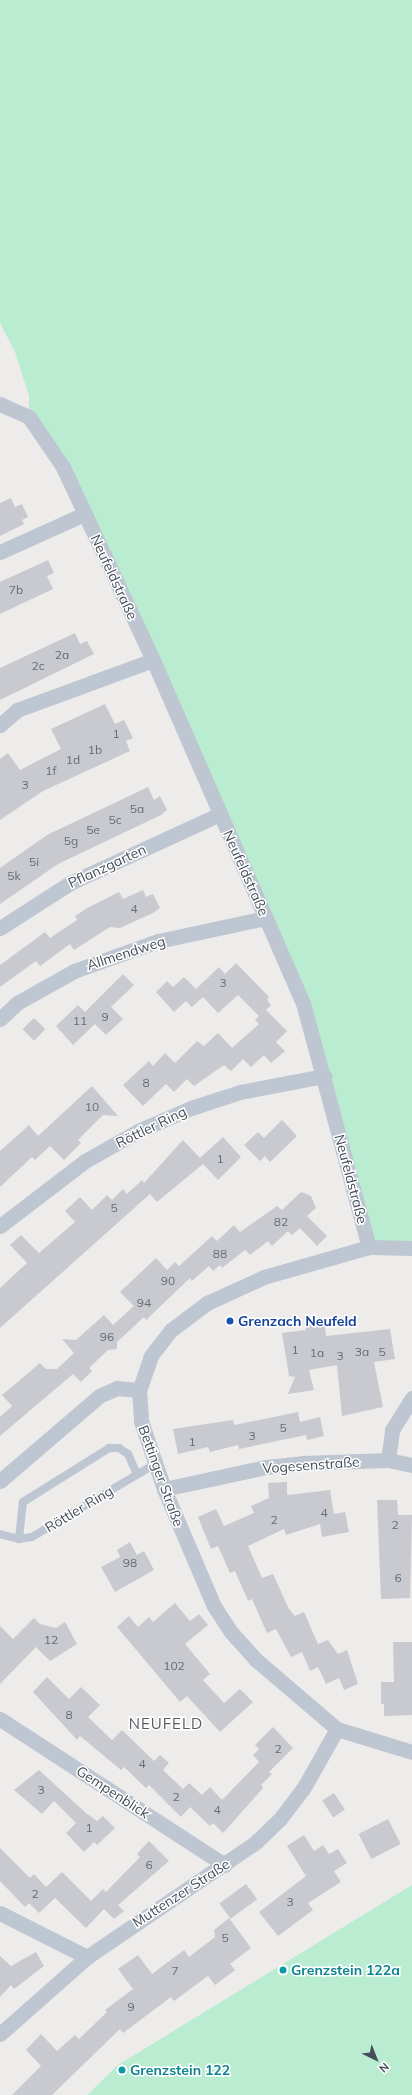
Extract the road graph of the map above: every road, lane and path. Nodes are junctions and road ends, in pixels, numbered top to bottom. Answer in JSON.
{"nodes":[{"id":1,"x":0,"y":404,"type":"edge"},
{"id":2,"x":84,"y":514,"type":"junction"},
{"id":3,"x":0,"y":552,"type":"edge"},
{"id":4,"x":153,"y":660,"type":"junction"},
{"id":5,"x":0,"y":725,"type":"edge"},
{"id":6,"x":220,"y":814,"type":"junction"},
{"id":7,"x":265,"y":918,"type":"junction"},
{"id":8,"x":0,"y":928,"type":"edge"},
{"id":9,"x":0,"y":1019,"type":"edge"},
{"id":10,"x":324,"y":1076,"type":"junction"},
{"id":11,"x":0,"y":1226,"type":"edge"},
{"id":12,"x":368,"y":1247,"type":"junction"},
{"id":13,"x":412,"y":1248,"type":"edge"},
{"id":14,"x":139,"y":1390,"type":"junction"},
{"id":15,"x":412,"y":1398,"type":"edge"},
{"id":16,"x":388,"y":1460,"type":"junction"},
{"id":17,"x":155,"y":1464,"type":"junction"},
{"id":18,"x":412,"y":1465,"type":"edge"},
{"id":19,"x":137,"y":1474,"type":"junction"},
{"id":20,"x":0,"y":1481,"type":"edge"},
{"id":21,"x":164,"y":1489,"type":"junction"},
{"id":22,"x":0,"y":1534,"type":"edge"},
{"id":23,"x":19,"y":1539,"type":"junction"},
{"id":24,"x":0,"y":1719,"type":"edge"},
{"id":25,"x":337,"y":1729,"type":"junction"},
{"id":26,"x":412,"y":1752,"type":"edge"},
{"id":27,"x":225,"y":1865,"type":"junction"},
{"id":28,"x":0,"y":1913,"type":"edge"},
{"id":29,"x":87,"y":1957,"type":"junction"},
{"id":30,"x":0,"y":2034,"type":"edge"}],
"edges":[{"from":1,"to":2,"type":"street","name":"Neufeldstraße"},
{"from":2,"to":3,"type":"street"},
{"from":2,"to":4,"type":"street","name":"Neufeldstraße"},
{"from":4,"to":5,"type":"street"},
{"from":4,"to":6,"type":"street","name":"Neufeldstraße"},
{"from":6,"to":7,"type":"street","name":"Neufeldstraße"},
{"from":6,"to":8,"type":"street","name":"Pflanzgarten"},
{"from":7,"to":9,"type":"street","name":"Allmendweg"},
{"from":7,"to":10,"type":"street","name":"Neufeldstraße"},
{"from":10,"to":11,"type":"street","name":"Röttler Ring"},
{"from":10,"to":12,"type":"street","name":"Neufeldstraße"},
{"from":12,"to":13,"type":"street","name":"Bettinger Straße"},
{"from":12,"to":14,"type":"street","name":"Bettinger Straße"},
{"from":14,"to":17,"type":"street","name":"Bettinger Straße"},
{"from":14,"to":20,"type":"street"},
{"from":15,"to":16,"type":"street"},
{"from":16,"to":18,"type":"street","name":"Vogesenstraße"},
{"from":16,"to":21,"type":"street","name":"Vogesenstraße"},
{"from":17,"to":19,"type":"lane","name":"Röttler Ring"},
{"from":17,"to":21,"type":"street","name":"Bettinger Straße"},
{"from":19,"to":23,"type":"lane","name":"Röttler Ring"},
{"from":19,"to":23,"type":"lane"},
{"from":21,"to":25,"type":"street","name":"Bettinger Straße"},
{"from":22,"to":23,"type":"lane"},
{"from":24,"to":27,"type":"street","name":"Gempenblick"},
{"from":25,"to":26,"type":"street","name":"Bettinger Straße"},
{"from":25,"to":27,"type":"street","name":"Muttenzer Straße"},
{"from":27,"to":29,"type":"street","name":"Muttenzer Straße"},
{"from":28,"to":29,"type":"street"},
{"from":29,"to":30,"type":"street","name":"Muttenzer Straße"}]}
